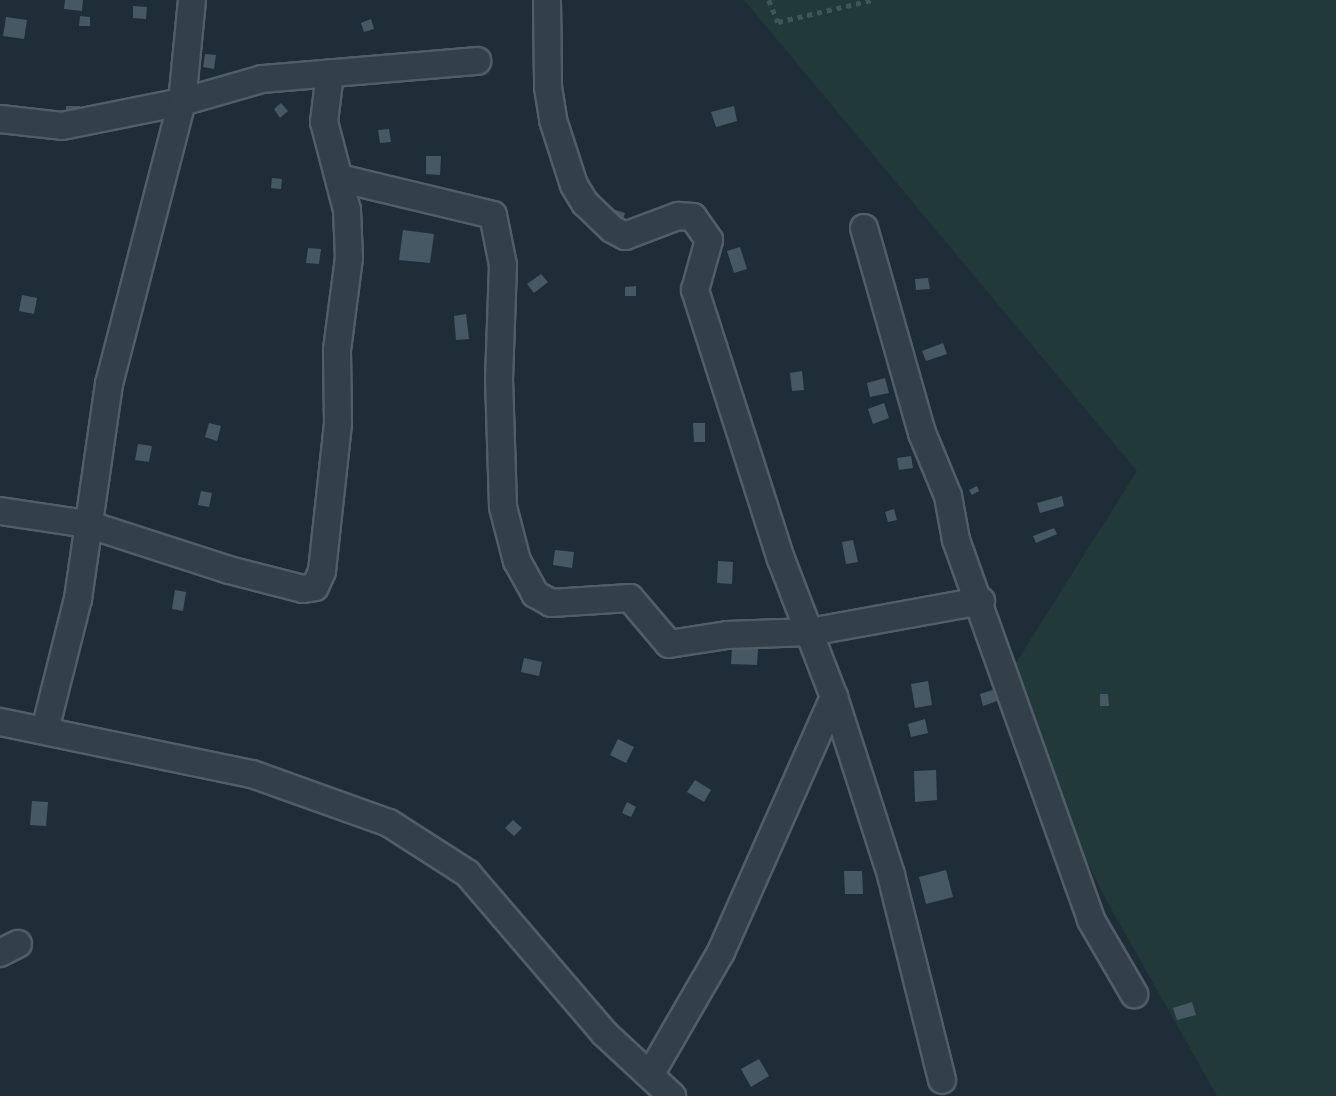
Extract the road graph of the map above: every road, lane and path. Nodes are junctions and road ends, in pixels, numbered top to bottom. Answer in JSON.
{"nodes":[{"id":1,"x":192,"y":0,"type":"edge"},
{"id":2,"x":547,"y":0,"type":"edge"},
{"id":3,"x":769,"y":0,"type":"edge"},
{"id":4,"x":873,"y":0,"type":"edge"},
{"id":5,"x":477,"y":61,"type":"dead end"},
{"id":6,"x":330,"y":73,"type":"junction"},
{"id":7,"x":182,"y":102,"type":"junction"},
{"id":8,"x":0,"y":119,"type":"edge"},
{"id":9,"x":339,"y":178,"type":"junction"},
{"id":10,"x":864,"y":228,"type":"dead end"},
{"id":11,"x":0,"y":511,"type":"edge"},
{"id":12,"x":87,"y":524,"type":"junction"},
{"id":13,"x":981,"y":601,"type":"junction"},
{"id":14,"x":810,"y":632,"type":"junction"},
{"id":15,"x":834,"y":698,"type":"junction"},
{"id":16,"x":0,"y":722,"type":"edge"},
{"id":17,"x":45,"y":730,"type":"junction"},
{"id":18,"x":1134,"y":994,"type":"dead end"},
{"id":19,"x":650,"y":1075,"type":"junction"},
{"id":20,"x":942,"y":1080,"type":"dead end"},
{"id":21,"x":672,"y":1096,"type":"edge"}],
"edges":[{"from":1,"to":7,"type":"street"},
{"from":2,"to":14,"type":"street"},
{"from":3,"to":4,"type":"path"},
{"from":5,"to":6,"type":"street"},
{"from":6,"to":7,"type":"street"},
{"from":6,"to":9,"type":"street"},
{"from":7,"to":8,"type":"street"},
{"from":7,"to":12,"type":"street"},
{"from":9,"to":12,"type":"street"},
{"from":9,"to":14,"type":"street"},
{"from":10,"to":13,"type":"street"},
{"from":11,"to":12,"type":"street"},
{"from":12,"to":17,"type":"street"},
{"from":13,"to":14,"type":"street"},
{"from":13,"to":18,"type":"street"},
{"from":14,"to":15,"type":"street"},
{"from":15,"to":19,"type":"street"},
{"from":15,"to":20,"type":"street"},
{"from":16,"to":17,"type":"street"},
{"from":17,"to":19,"type":"street"},
{"from":19,"to":21,"type":"street"}]}
